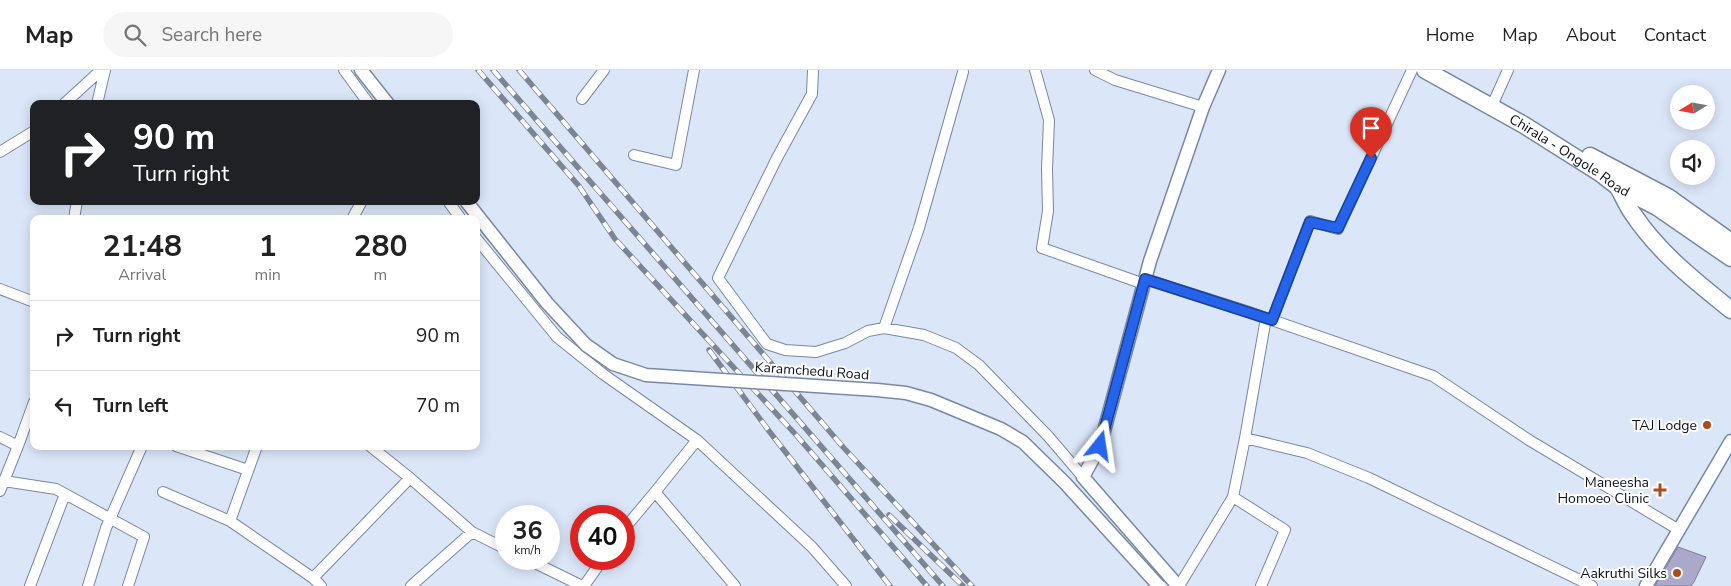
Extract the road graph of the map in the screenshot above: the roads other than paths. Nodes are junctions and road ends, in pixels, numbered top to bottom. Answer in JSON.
{"nodes":[{"id":1,"x":101,"y":70,"type":"edge"},
{"id":2,"x":106,"y":70,"type":"edge"},
{"id":3,"x":344,"y":70,"type":"edge"},
{"id":4,"x":361,"y":70,"type":"edge"},
{"id":5,"x":604,"y":70,"type":"edge"},
{"id":6,"x":694,"y":70,"type":"edge"},
{"id":7,"x":813,"y":70,"type":"edge"},
{"id":8,"x":962,"y":70,"type":"edge"},
{"id":9,"x":1035,"y":70,"type":"edge"},
{"id":10,"x":1095,"y":70,"type":"edge"},
{"id":11,"x":1219,"y":70,"type":"edge"},
{"id":12,"x":1412,"y":70,"type":"edge"},
{"id":13,"x":1425,"y":70,"type":"edge"},
{"id":14,"x":1445,"y":70,"type":"edge"},
{"id":15,"x":1508,"y":70,"type":"edge"},
{"id":16,"x":582,"y":99,"type":"dead end"},
{"id":17,"x":1495,"y":99,"type":"junction"},
{"id":18,"x":68,"y":100,"type":"edge"},
{"id":19,"x":98,"y":100,"type":"edge"},
{"id":20,"x":365,"y":100,"type":"edge"},
{"id":21,"x":385,"y":100,"type":"edge"},
{"id":22,"x":1203,"y":107,"type":"junction"},
{"id":23,"x":30,"y":134,"type":"edge"},
{"id":24,"x":0,"y":152,"type":"edge"},
{"id":25,"x":634,"y":155,"type":"dead end"},
{"id":26,"x":1618,"y":187,"type":"junction"},
{"id":27,"x":469,"y":205,"type":"edge"},
{"id":28,"x":477,"y":215,"type":"edge"},
{"id":29,"x":480,"y":219,"type":"edge"},
{"id":30,"x":1731,"y":242,"type":"edge"},
{"id":31,"x":480,"y":243,"type":"edge"},
{"id":32,"x":1731,"y":258,"type":"edge"},
{"id":33,"x":1144,"y":282,"type":"junction"},
{"id":34,"x":0,"y":289,"type":"edge"},
{"id":35,"x":30,"y":300,"type":"edge"},
{"id":36,"x":1731,"y":310,"type":"edge"},
{"id":37,"x":1269,"y":319,"type":"junction"},
{"id":38,"x":884,"y":328,"type":"junction"},
{"id":39,"x":30,"y":413,"type":"edge"},
{"id":40,"x":0,"y":437,"type":"edge"},
{"id":41,"x":1245,"y":438,"type":"junction"},
{"id":42,"x":697,"y":440,"type":"junction"},
{"id":43,"x":1731,"y":441,"type":"edge"},
{"id":44,"x":18,"y":446,"type":"junction"},
{"id":45,"x":140,"y":450,"type":"edge"},
{"id":46,"x":188,"y":450,"type":"edge"},
{"id":47,"x":255,"y":450,"type":"edge"},
{"id":48,"x":375,"y":450,"type":"edge"},
{"id":49,"x":248,"y":470,"type":"junction"},
{"id":50,"x":1082,"y":477,"type":"junction"},
{"id":51,"x":410,"y":478,"type":"junction"},
{"id":52,"x":4,"y":481,"type":"junction"},
{"id":53,"x":0,"y":491,"type":"edge"},
{"id":54,"x":163,"y":492,"type":"dead end"},
{"id":55,"x":655,"y":492,"type":"junction"},
{"id":56,"x":65,"y":494,"type":"junction"},
{"id":57,"x":1233,"y":497,"type":"junction"},
{"id":58,"x":635,"y":516,"type":"edge"},
{"id":59,"x":110,"y":519,"type":"junction"},
{"id":60,"x":230,"y":520,"type":"junction"},
{"id":61,"x":1679,"y":530,"type":"junction"},
{"id":62,"x":472,"y":532,"type":"junction"},
{"id":63,"x":495,"y":544,"type":"edge"},
{"id":64,"x":549,"y":570,"type":"edge"},
{"id":65,"x":595,"y":570,"type":"edge"},
{"id":66,"x":318,"y":584,"type":"edge"},
{"id":67,"x":30,"y":586,"type":"edge"},
{"id":68,"x":88,"y":586,"type":"edge"},
{"id":69,"x":128,"y":586,"type":"edge"},
{"id":70,"x":411,"y":586,"type":"edge"},
{"id":71,"x":583,"y":586,"type":"edge"},
{"id":72,"x":735,"y":586,"type":"edge"},
{"id":73,"x":846,"y":586,"type":"edge"},
{"id":74,"x":1159,"y":586,"type":"edge"},
{"id":75,"x":1179,"y":586,"type":"edge"},
{"id":76,"x":1261,"y":586,"type":"edge"},
{"id":77,"x":1592,"y":586,"type":"edge"},
{"id":78,"x":1646,"y":586,"type":"edge"}],
"edges":[{"from":1,"to":18,"type":"street"},
{"from":2,"to":19,"type":"street"},
{"from":3,"to":20,"type":"street"},
{"from":4,"to":21,"type":"street"},
{"from":5,"to":16,"type":"street"},
{"from":6,"to":25,"type":"street"},
{"from":7,"to":38,"type":"street"},
{"from":8,"to":38,"type":"street"},
{"from":9,"to":33,"type":"street"},
{"from":10,"to":22,"type":"street"},
{"from":11,"to":22,"type":"street"},
{"from":12,"to":37,"type":"street"},
{"from":13,"to":26,"type":"main road","name":"Chirala - Ongole Road"},
{"from":14,"to":17,"type":"main road"},
{"from":15,"to":17,"type":"street"},
{"from":17,"to":30,"type":"main road"},
{"from":22,"to":33,"type":"street"},
{"from":23,"to":24,"type":"street"},
{"from":26,"to":32,"type":"main road"},
{"from":26,"to":36,"type":"main road","name":"Chirala - Ongole Road"},
{"from":27,"to":28,"type":"street","name":"Karamchedu Road","bridge":true},
{"from":29,"to":74,"type":"street","name":"Karamchedu Road","bridge":true},
{"from":31,"to":42,"type":"street"},
{"from":33,"to":37,"type":"street"},
{"from":33,"to":50,"type":"street"},
{"from":34,"to":35,"type":"street"},
{"from":37,"to":41,"type":"street"},
{"from":37,"to":61,"type":"street"},
{"from":38,"to":50,"type":"street"},
{"from":39,"to":44,"type":"street"},
{"from":40,"to":44,"type":"street"},
{"from":41,"to":57,"type":"street"},
{"from":41,"to":77,"type":"street"},
{"from":42,"to":55,"type":"street"},
{"from":42,"to":73,"type":"street"},
{"from":43,"to":61,"type":"street"},
{"from":44,"to":52,"type":"street"},
{"from":45,"to":59,"type":"street"},
{"from":46,"to":49,"type":"street"},
{"from":47,"to":49,"type":"street"},
{"from":48,"to":51,"type":"street"},
{"from":49,"to":60,"type":"street"},
{"from":50,"to":75,"type":"street"},
{"from":51,"to":62,"type":"street"},
{"from":51,"to":66,"type":"street"},
{"from":52,"to":53,"type":"street"},
{"from":52,"to":56,"type":"street"},
{"from":54,"to":60,"type":"street"},
{"from":55,"to":58,"type":"street"},
{"from":55,"to":72,"type":"street"},
{"from":56,"to":59,"type":"street"},
{"from":56,"to":67,"type":"street"},
{"from":57,"to":75,"type":"street"},
{"from":57,"to":76,"type":"street"},
{"from":59,"to":68,"type":"street"},
{"from":59,"to":69,"type":"street"},
{"from":60,"to":66,"type":"street"},
{"from":61,"to":78,"type":"street"},
{"from":62,"to":63,"type":"street"},
{"from":62,"to":70,"type":"street"},
{"from":64,"to":71,"type":"street"},
{"from":65,"to":71,"type":"street"}]}
